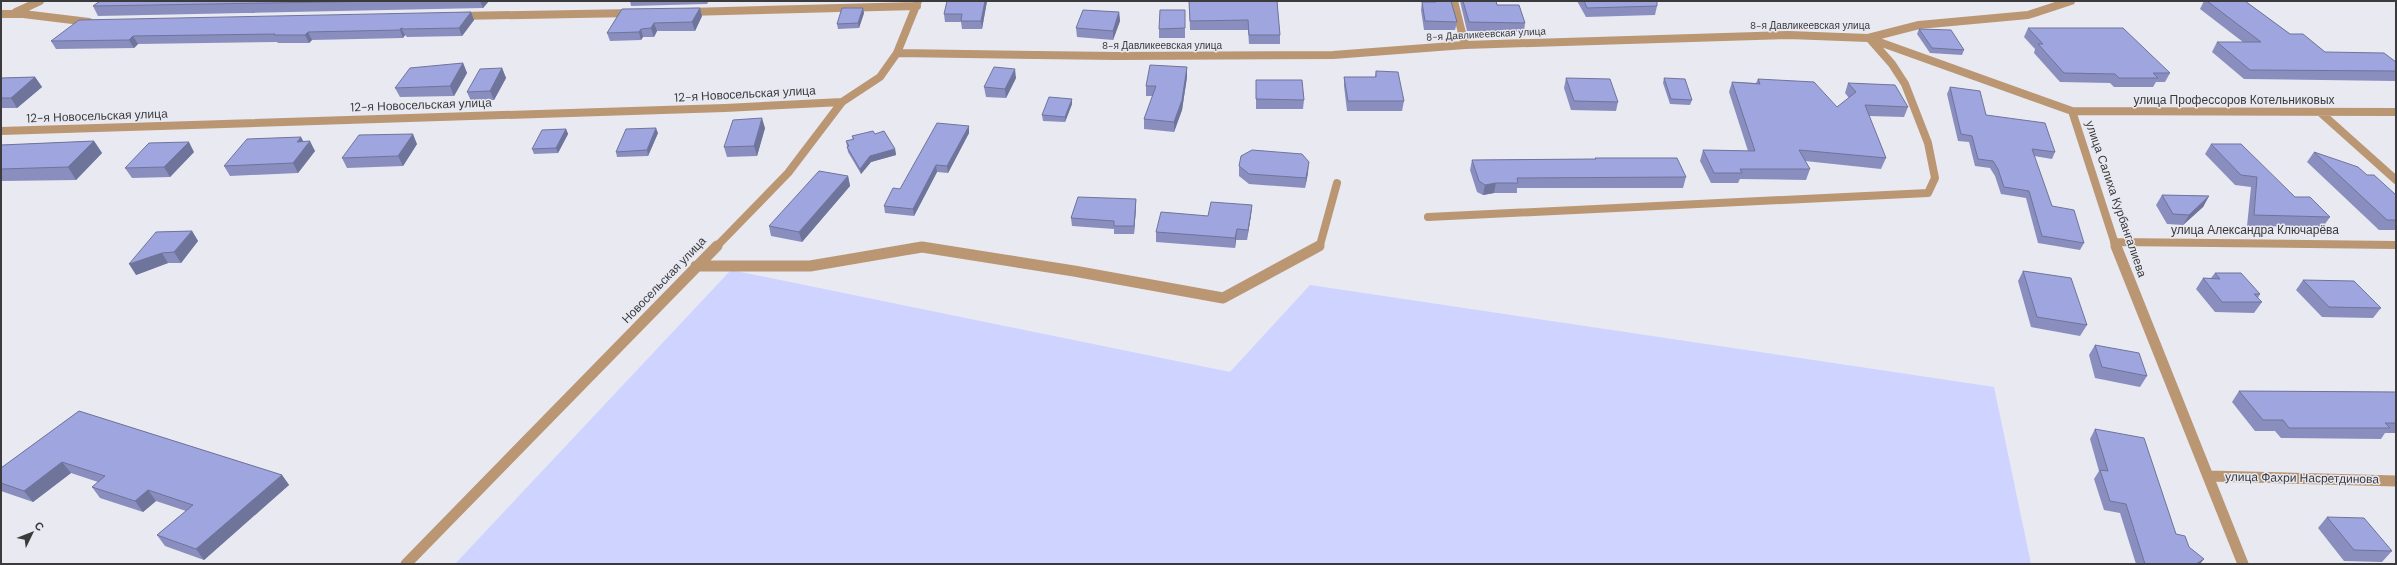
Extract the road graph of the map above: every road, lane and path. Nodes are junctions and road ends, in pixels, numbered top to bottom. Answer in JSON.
{"nodes":[{"id":1,"x":40,"y":1,"type":"edge"},
{"id":2,"x":742,"y":1,"type":"edge"},
{"id":3,"x":1454,"y":1,"type":"edge"},
{"id":4,"x":2071,"y":1,"type":"edge"},
{"id":5,"x":917,"y":3,"type":"edge"},
{"id":6,"x":738,"y":11,"type":"junction"},
{"id":7,"x":16,"y":12,"type":"junction"},
{"id":8,"x":682,"y":12,"type":"edge"},
{"id":9,"x":642,"y":13,"type":"edge"},
{"id":10,"x":1,"y":14,"type":"edge"},
{"id":11,"x":450,"y":16,"type":"edge"},
{"id":12,"x":100,"y":22,"type":"edge"},
{"id":13,"x":1868,"y":38,"type":"junction"},
{"id":14,"x":1465,"y":45,"type":"junction"},
{"id":15,"x":897,"y":53,"type":"junction"},
{"id":16,"x":842,"y":102,"type":"junction"},
{"id":17,"x":2072,"y":111,"type":"junction"},
{"id":18,"x":2396,"y":112,"type":"edge"},
{"id":19,"x":2321,"y":114,"type":"junction"},
{"id":20,"x":1,"y":131,"type":"edge"},
{"id":21,"x":2396,"y":180,"type":"edge"},
{"id":22,"x":1337,"y":184,"type":"dead end"},
{"id":23,"x":1428,"y":217,"type":"dead end"},
{"id":24,"x":2114,"y":242,"type":"junction"},
{"id":25,"x":2396,"y":245,"type":"edge"},
{"id":26,"x":696,"y":266,"type":"junction"},
{"id":27,"x":2209,"y":476,"type":"junction"},
{"id":28,"x":2396,"y":481,"type":"edge"},
{"id":29,"x":406,"y":564,"type":"edge"},
{"id":30,"x":2243,"y":564,"type":"edge"}],
"edges":[{"from":1,"to":7,"type":"street"},
{"from":2,"to":6,"type":"street"},
{"from":3,"to":14,"type":"street"},
{"from":4,"to":13,"type":"street","name":"8-я Давликеевская улица"},
{"from":5,"to":6,"type":"street"},
{"from":5,"to":15,"type":"street","name":"Новосельская улица"},
{"from":6,"to":8,"type":"street"},
{"from":7,"to":10,"type":"street"},
{"from":7,"to":12,"type":"street"},
{"from":9,"to":11,"type":"street"},
{"from":13,"to":14,"type":"street","name":"8-я Давликеевская улица"},
{"from":13,"to":17,"type":"street","name":"улица Салиха Курбангалиева"},
{"from":13,"to":23,"type":"street"},
{"from":14,"to":15,"type":"street","name":"8-я Давликеевская улица"},
{"from":15,"to":16,"type":"street","name":"Новосельская улица"},
{"from":16,"to":20,"type":"street","name":"12-я Новосельская улица"},
{"from":16,"to":26,"type":"street","name":"Новосельская улица"},
{"from":17,"to":19,"type":"street","name":"улица Профессоров Котельниковых"},
{"from":17,"to":24,"type":"street","name":"улица Салиха Курбангалиева"},
{"from":18,"to":19,"type":"street","name":"улица Профессоров Котельниковых"},
{"from":19,"to":21,"type":"street"},
{"from":22,"to":26,"type":"street"},
{"from":24,"to":25,"type":"street","name":"улица Александра Ключарёва"},
{"from":24,"to":27,"type":"street","name":"улица Салиха Курбангалиева"},
{"from":26,"to":29,"type":"street","name":"Новосельская улица"},
{"from":27,"to":28,"type":"street","name":"улица Фахри Насретдинова"},
{"from":27,"to":30,"type":"street","name":"улица Салиха Курбангалиева"}]}
